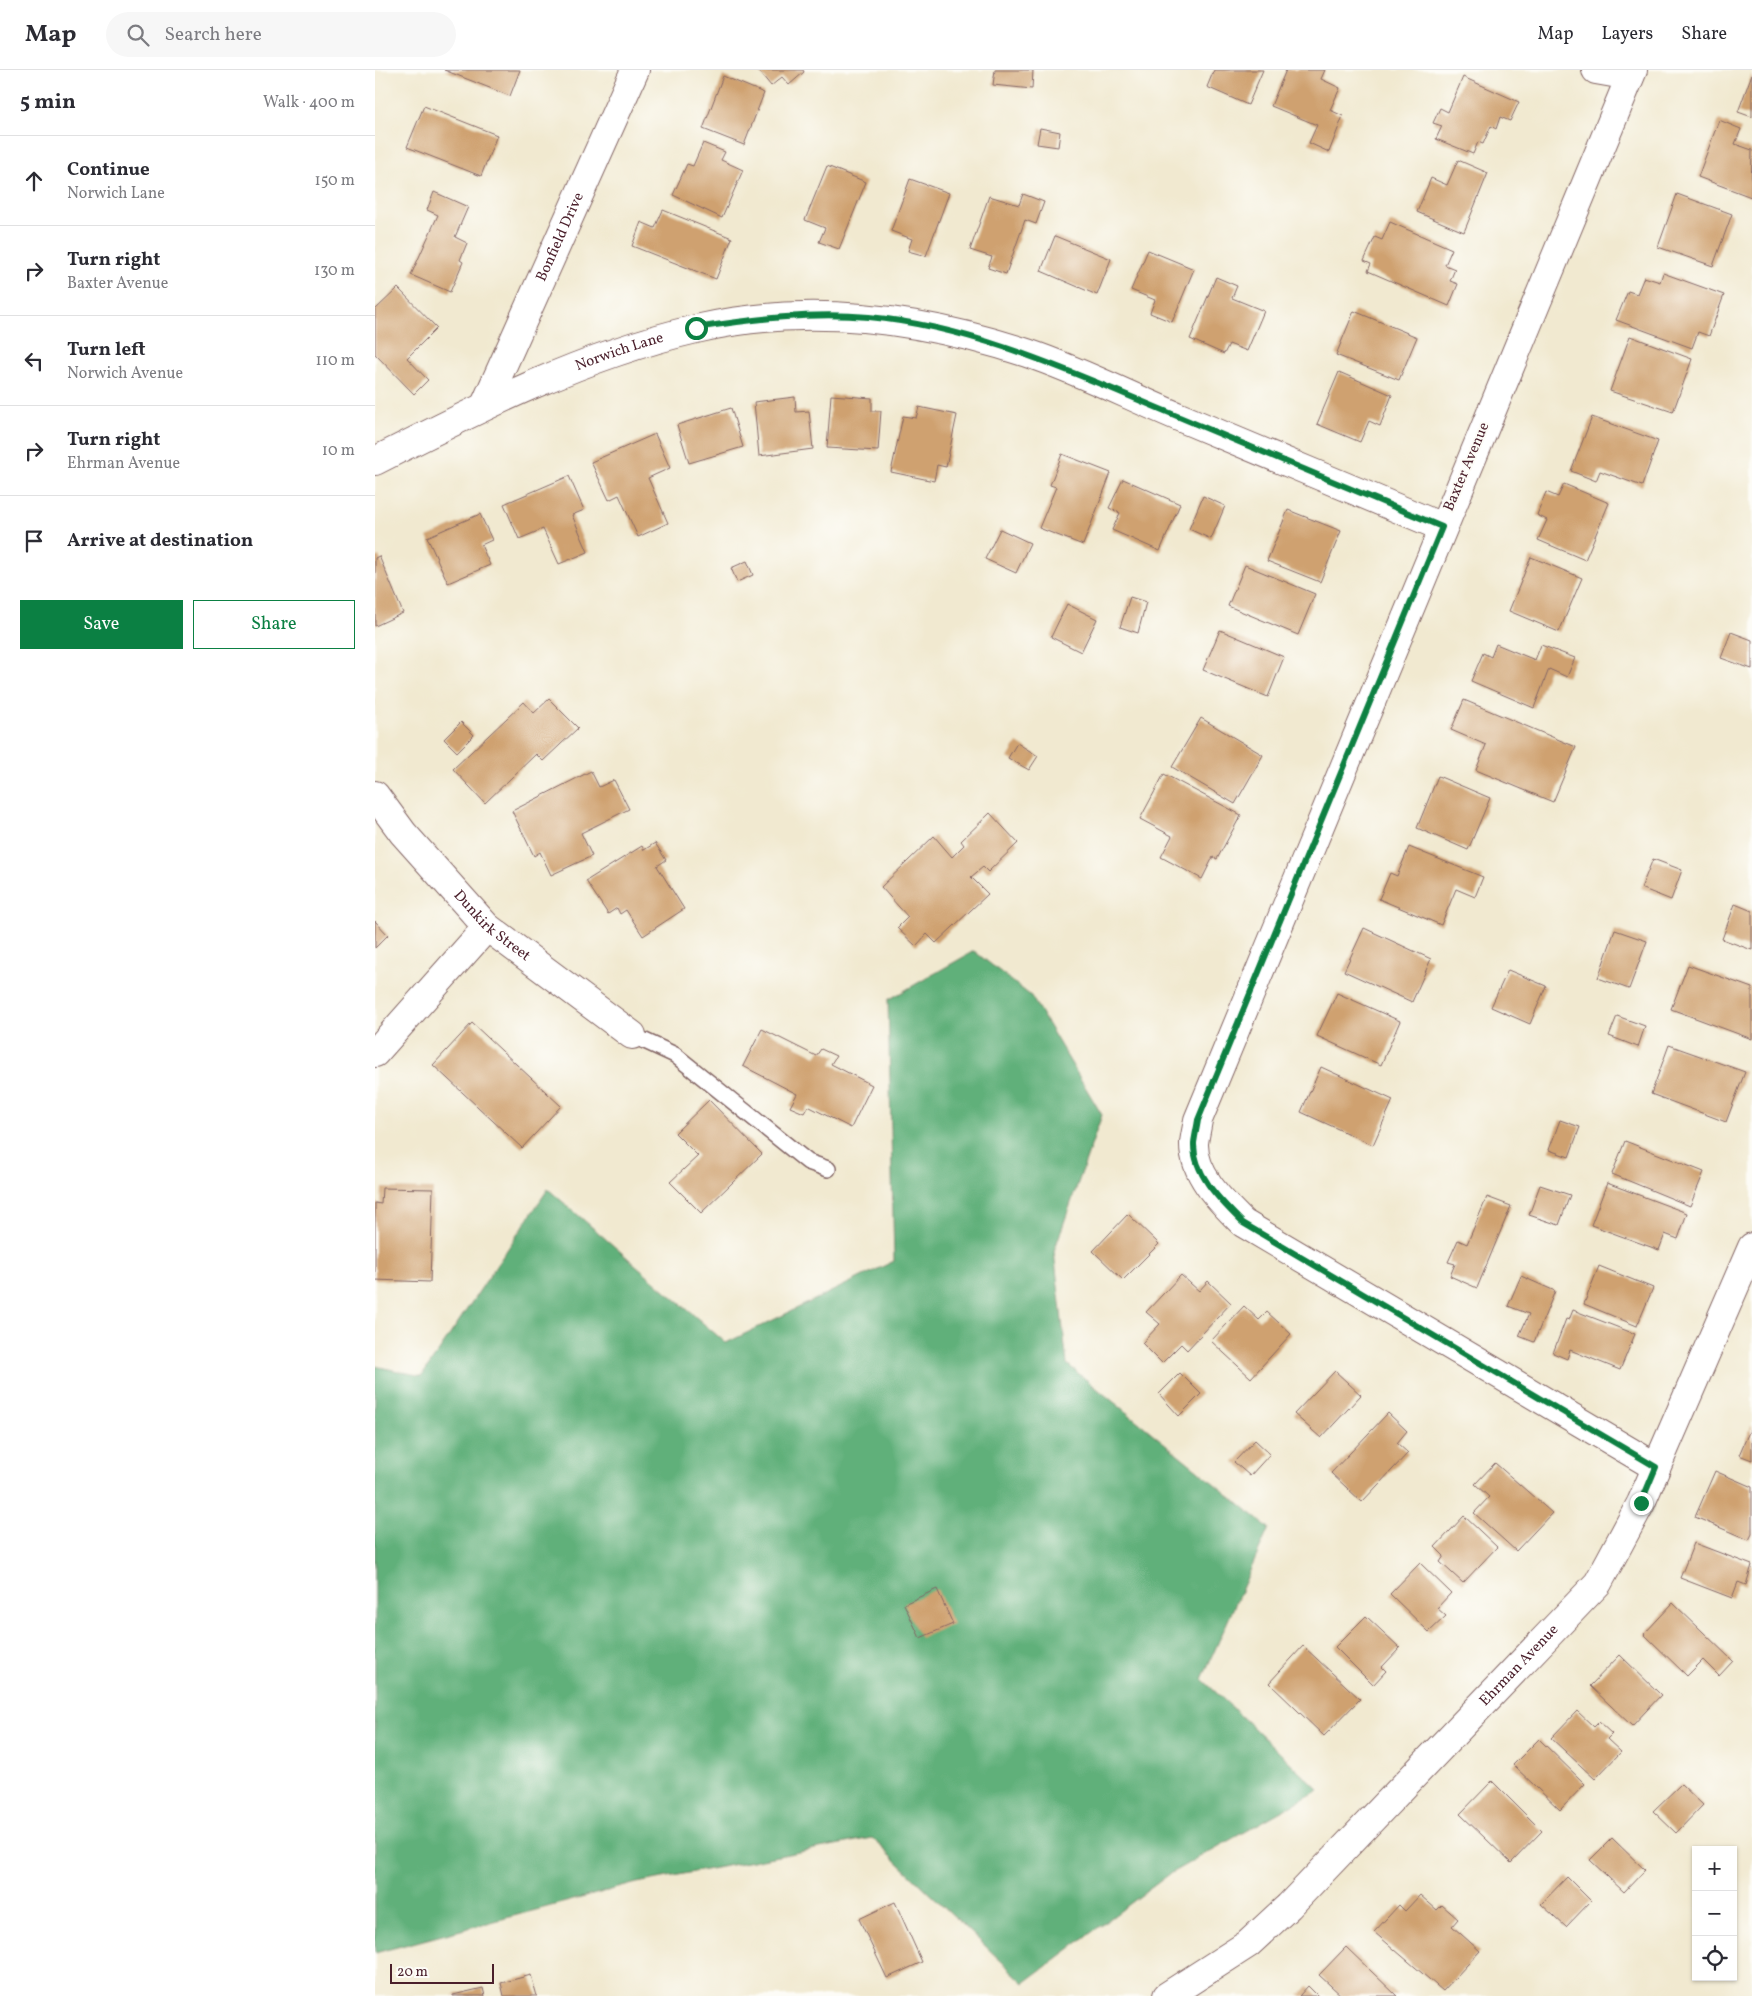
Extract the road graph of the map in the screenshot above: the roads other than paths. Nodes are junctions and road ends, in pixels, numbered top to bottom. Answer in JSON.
{"nodes":[{"id":1,"x":635,"y":70,"type":"edge"},
{"id":2,"x":1597,"y":70,"type":"edge"},
{"id":3,"x":1632,"y":73,"type":"edge"},
{"id":4,"x":485,"y":405,"type":"junction"},
{"id":5,"x":375,"y":461,"type":"edge"},
{"id":6,"x":1442,"y":527,"type":"junction"},
{"id":7,"x":375,"y":795,"type":"edge"},
{"id":8,"x":487,"y":928,"type":"junction"},
{"id":9,"x":632,"y":1035,"type":"joint"},
{"id":10,"x":375,"y":1053,"type":"edge"},
{"id":11,"x":828,"y":1169,"type":"dead end"},
{"id":12,"x":1752,"y":1247,"type":"edge"},
{"id":13,"x":1656,"y":1467,"type":"junction"},
{"id":14,"x":1167,"y":1996,"type":"edge"}],
"edges":[{"from":1,"to":4,"type":"street","name":"Bonfield Drive"},
{"from":2,"to":3,"type":"street"},
{"from":3,"to":6,"type":"street","name":"Baxter Avenue"},
{"from":4,"to":5,"type":"street","name":"Norwich Lane"},
{"from":4,"to":6,"type":"street","name":"Norwich Lane"},
{"from":6,"to":13,"type":"street","name":"Baxter Avenue"},
{"from":7,"to":8,"type":"street","name":"Dunkirk Street"},
{"from":8,"to":9,"type":"street","name":"Dunkirk Street"},
{"from":8,"to":10,"type":"street"},
{"from":9,"to":11,"type":"lane"},
{"from":12,"to":13,"type":"street","name":"Ehrman Avenue"},
{"from":13,"to":14,"type":"street","name":"Ehrman Avenue"}]}
